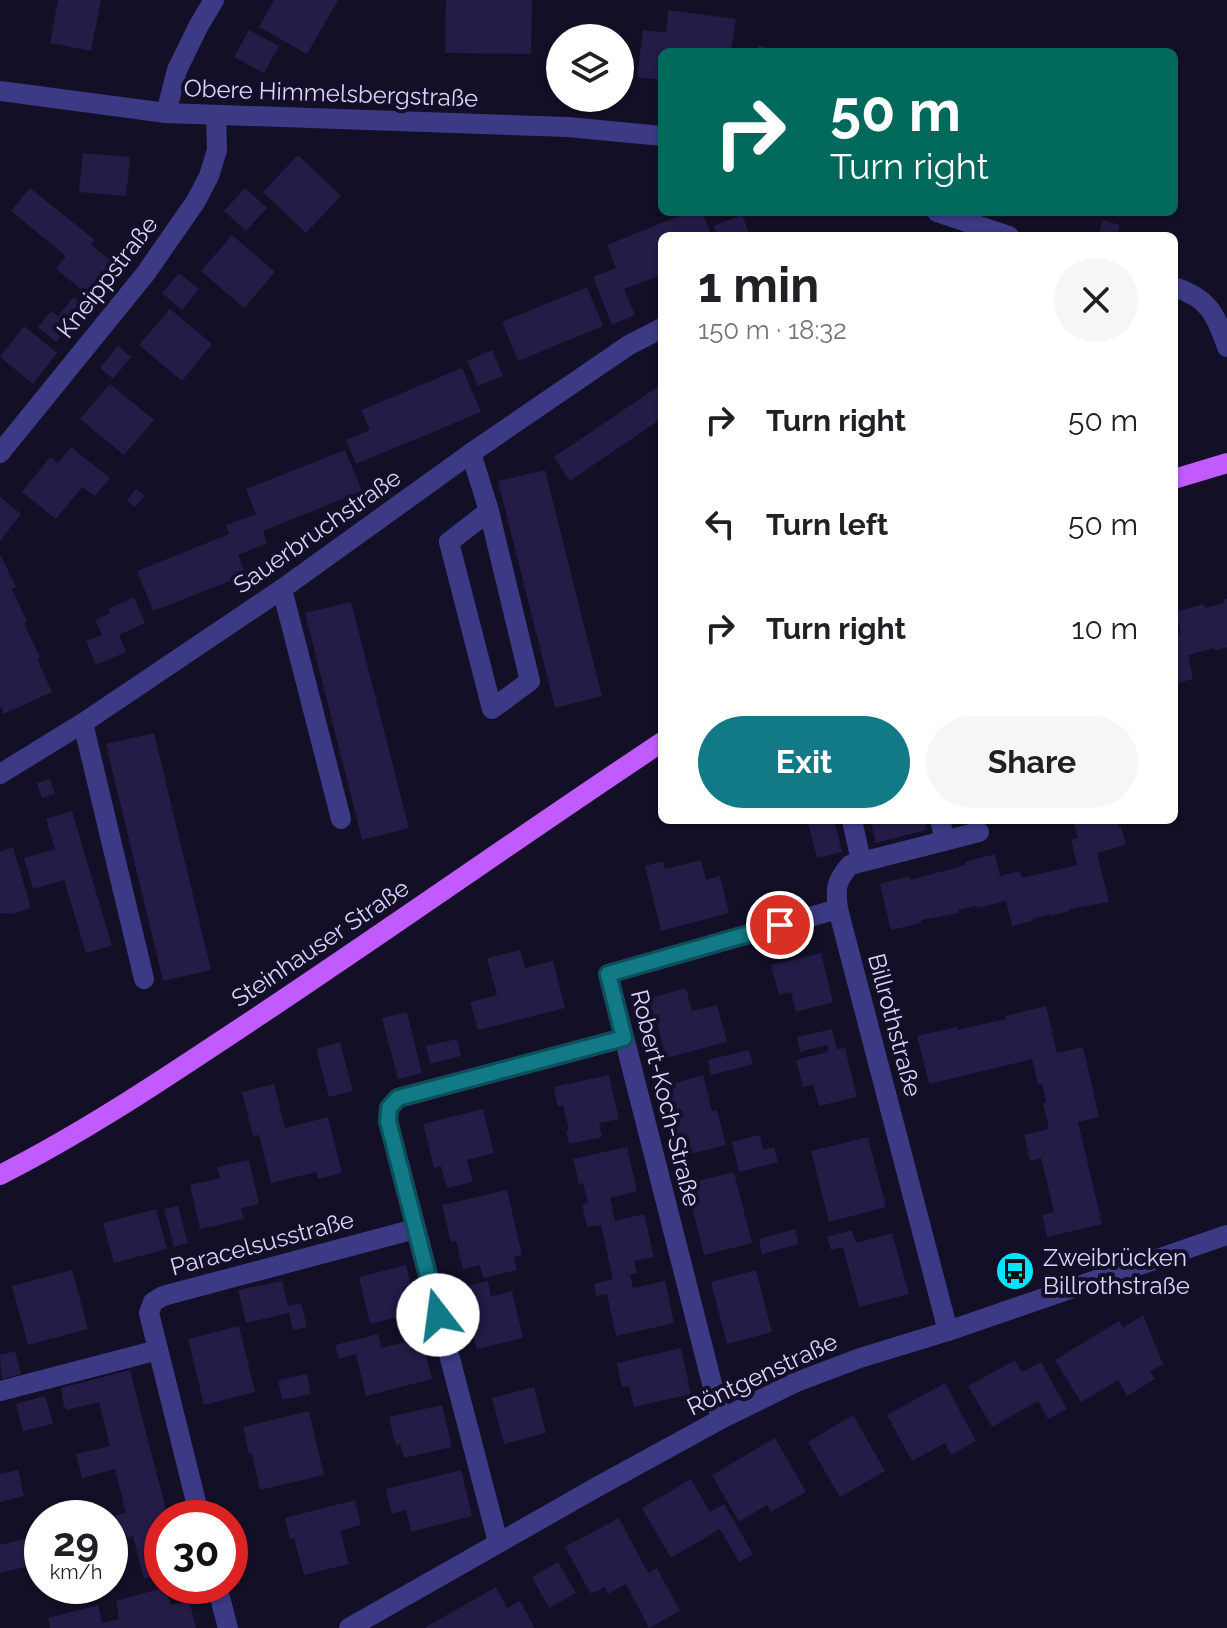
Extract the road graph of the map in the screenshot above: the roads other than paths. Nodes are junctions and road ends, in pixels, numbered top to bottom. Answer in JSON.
{"nodes":[{"id":1,"x":214,"y":0,"type":"edge"},
{"id":2,"x":0,"y":91,"type":"edge"},
{"id":3,"x":166,"y":113,"type":"junction"},
{"id":4,"x":216,"y":115,"type":"junction"},
{"id":5,"x":658,"y":136,"type":"edge"},
{"id":6,"x":948,"y":216,"type":"edge"},
{"id":7,"x":976,"y":226,"type":"junction"},
{"id":8,"x":965,"y":232,"type":"edge"},
{"id":9,"x":996,"y":232,"type":"edge"},
{"id":10,"x":1178,"y":288,"type":"edge"},
{"id":11,"x":658,"y":330,"type":"edge"},
{"id":12,"x":1227,"y":347,"type":"edge"},
{"id":13,"x":0,"y":453,"type":"edge"},
{"id":14,"x":471,"y":453,"type":"junction"},
{"id":15,"x":1227,"y":463,"type":"edge"},
{"id":16,"x":1178,"y":478,"type":"edge"},
{"id":17,"x":489,"y":511,"type":"junction"},
{"id":18,"x":282,"y":589,"type":"junction"},
{"id":19,"x":83,"y":723,"type":"junction"},
{"id":20,"x":658,"y":745,"type":"edge"},
{"id":21,"x":0,"y":774,"type":"edge"},
{"id":22,"x":341,"y":819,"type":"dead end"},
{"id":23,"x":853,"y":824,"type":"edge"},
{"id":24,"x":941,"y":824,"type":"edge"},
{"id":25,"x":979,"y":832,"type":"dead end"},
{"id":26,"x":945,"y":841,"type":"junction"},
{"id":27,"x":861,"y":861,"type":"junction"},
{"id":28,"x":838,"y":909,"type":"junction"},
{"id":29,"x":144,"y":979,"type":"dead end"},
{"id":30,"x":624,"y":1038,"type":"junction"},
{"id":31,"x":0,"y":1175,"type":"edge"},
{"id":32,"x":415,"y":1229,"type":"junction"},
{"id":33,"x":1227,"y":1235,"type":"edge"},
{"id":34,"x":948,"y":1331,"type":"junction"},
{"id":35,"x":158,"y":1350,"type":"junction"},
{"id":36,"x":0,"y":1391,"type":"edge"},
{"id":37,"x":721,"y":1419,"type":"junction"},
{"id":38,"x":196,"y":1500,"type":"edge"},
{"id":39,"x":498,"y":1542,"type":"junction"},
{"id":40,"x":222,"y":1604,"type":"edge"},
{"id":41,"x":228,"y":1628,"type":"edge"},
{"id":42,"x":349,"y":1628,"type":"edge"}],
"edges":[{"from":1,"to":3,"type":"street"},
{"from":2,"to":3,"type":"street","name":"Obere Himmelsbergstraße"},
{"from":3,"to":4,"type":"street","name":"Obere Himmelsbergstraße"},
{"from":4,"to":5,"type":"street","name":"Obere Himmelsbergstraße"},
{"from":4,"to":13,"type":"street","name":"Kneippstraße"},
{"from":6,"to":7,"type":"street"},
{"from":7,"to":8,"type":"street"},
{"from":7,"to":9,"type":"street"},
{"from":10,"to":12,"type":"street"},
{"from":11,"to":14,"type":"street","name":"Sauerbruchstraße"},
{"from":14,"to":17,"type":"street"},
{"from":14,"to":18,"type":"street","name":"Sauerbruchstraße"},
{"from":15,"to":16,"type":"main road"},
{"from":17,"to":17,"type":"street"},
{"from":18,"to":19,"type":"street","name":"Sauerbruchstraße"},
{"from":18,"to":22,"type":"street"},
{"from":19,"to":21,"type":"street","name":"Sauerbruchstraße"},
{"from":19,"to":29,"type":"street"},
{"from":20,"to":31,"type":"main road","name":"Steinhauser Straße"},
{"from":23,"to":27,"type":"street"},
{"from":24,"to":26,"type":"street"},
{"from":25,"to":26,"type":"street"},
{"from":26,"to":27,"type":"street"},
{"from":27,"to":28,"type":"street","name":"Billrothstraße"},
{"from":28,"to":30,"type":"street","name":"Robert-Koch-Straße"},
{"from":28,"to":34,"type":"street","name":"Billrothstraße"},
{"from":30,"to":32,"type":"street"},
{"from":30,"to":37,"type":"street","name":"Robert-Koch-Straße"},
{"from":32,"to":35,"type":"street","name":"Paracelsusstraße"},
{"from":32,"to":39,"type":"street"},
{"from":33,"to":34,"type":"street","name":"Röntgenstraße"},
{"from":34,"to":37,"type":"street","name":"Röntgenstraße"},
{"from":35,"to":36,"type":"street"},
{"from":35,"to":38,"type":"street","name":"Paracelsusstraße"},
{"from":37,"to":39,"type":"street","name":"Röntgenstraße"},
{"from":39,"to":42,"type":"street","name":"Röntgenstraße"},
{"from":40,"to":41,"type":"street"}]}
